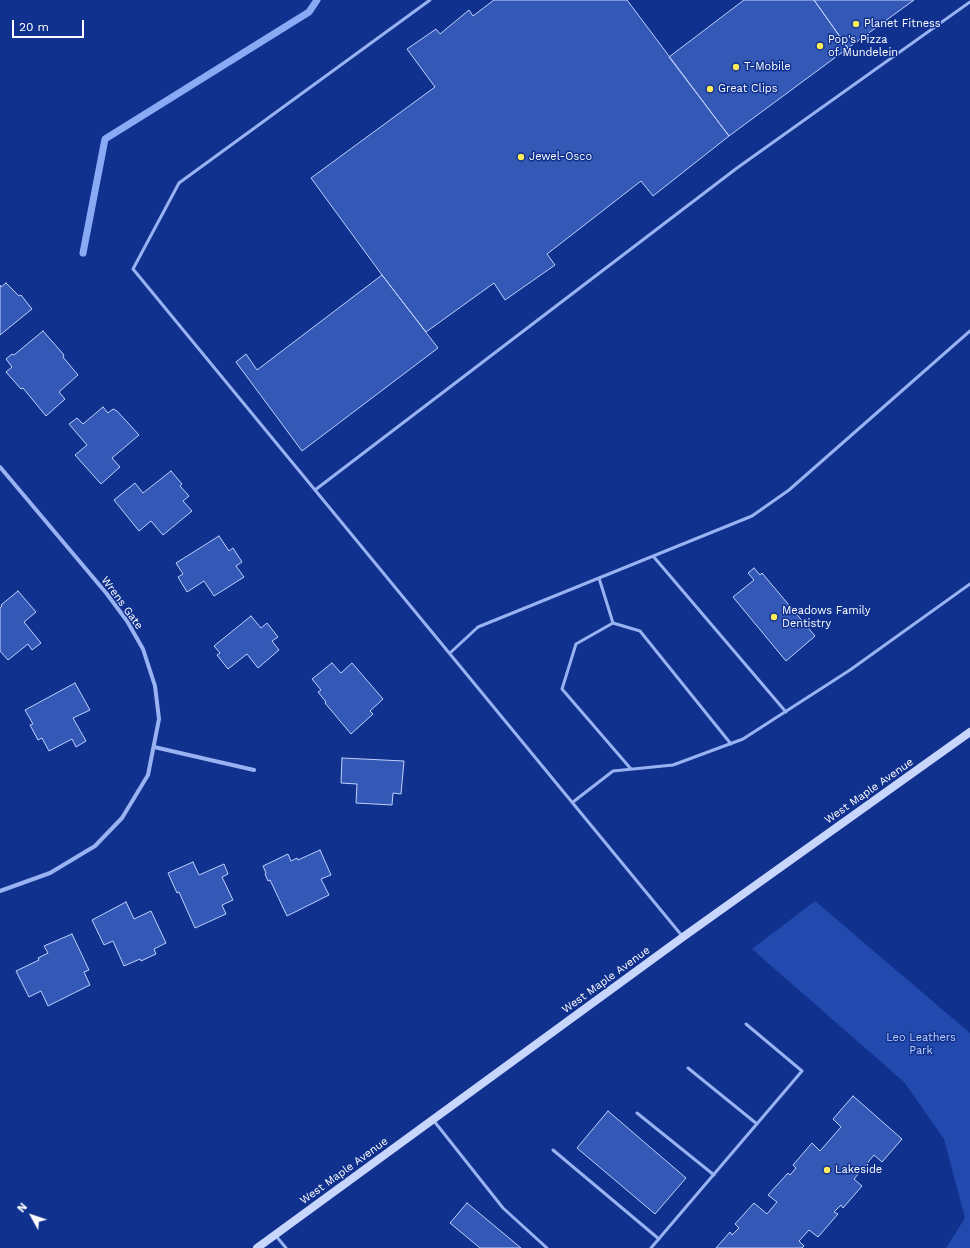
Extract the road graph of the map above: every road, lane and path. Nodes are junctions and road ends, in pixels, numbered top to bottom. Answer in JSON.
{"nodes":[{"id":1,"x":430,"y":0,"type":"edge"},
{"id":2,"x":970,"y":2,"type":"edge"},
{"id":3,"x":970,"y":331,"type":"edge"},
{"id":4,"x":0,"y":467,"type":"edge"},
{"id":5,"x":315,"y":490,"type":"junction"},
{"id":6,"x":653,"y":556,"type":"junction"},
{"id":7,"x":599,"y":578,"type":"junction"},
{"id":8,"x":970,"y":584,"type":"edge"},
{"id":9,"x":613,"y":623,"type":"junction"},
{"id":10,"x":450,"y":653,"type":"junction"},
{"id":11,"x":786,"y":712,"type":"junction"},
{"id":12,"x":970,"y":732,"type":"edge"},
{"id":13,"x":731,"y":744,"type":"junction"},
{"id":14,"x":154,"y":747,"type":"junction"},
{"id":15,"x":631,"y":769,"type":"junction"},
{"id":16,"x":254,"y":770,"type":"dead end"},
{"id":17,"x":573,"y":802,"type":"junction"},
{"id":18,"x":0,"y":891,"type":"edge"},
{"id":19,"x":683,"y":937,"type":"junction"},
{"id":20,"x":746,"y":1024,"type":"dead end"},
{"id":21,"x":688,"y":1068,"type":"dead end"},
{"id":22,"x":638,"y":1113,"type":"dead end"},
{"id":23,"x":433,"y":1120,"type":"junction"},
{"id":24,"x":757,"y":1124,"type":"junction"},
{"id":25,"x":553,"y":1150,"type":"dead end"},
{"id":26,"x":714,"y":1175,"type":"junction"},
{"id":27,"x":275,"y":1235,"type":"junction"},
{"id":28,"x":659,"y":1239,"type":"junction"},
{"id":29,"x":257,"y":1248,"type":"edge"},
{"id":30,"x":286,"y":1248,"type":"edge"},
{"id":31,"x":547,"y":1248,"type":"edge"},
{"id":32,"x":651,"y":1248,"type":"edge"}],
"edges":[{"from":1,"to":5,"type":"lane"},
{"from":2,"to":5,"type":"lane"},
{"from":3,"to":6,"type":"lane"},
{"from":4,"to":14,"type":"street","name":"Wrens Gate"},
{"from":5,"to":10,"type":"lane"},
{"from":6,"to":7,"type":"lane"},
{"from":6,"to":11,"type":"lane"},
{"from":7,"to":9,"type":"lane"},
{"from":7,"to":10,"type":"lane"},
{"from":8,"to":11,"type":"lane"},
{"from":9,"to":13,"type":"lane"},
{"from":9,"to":15,"type":"lane"},
{"from":10,"to":17,"type":"lane"},
{"from":11,"to":13,"type":"lane"},
{"from":12,"to":19,"type":"main road","name":"West Maple Avenue"},
{"from":13,"to":15,"type":"lane"},
{"from":14,"to":16,"type":"street"},
{"from":14,"to":18,"type":"street","name":"Wrens Gate"},
{"from":15,"to":17,"type":"lane"},
{"from":17,"to":19,"type":"lane"},
{"from":19,"to":23,"type":"main road","name":"West Maple Avenue"},
{"from":20,"to":24,"type":"lane"},
{"from":21,"to":24,"type":"lane"},
{"from":22,"to":26,"type":"lane"},
{"from":23,"to":27,"type":"main road","name":"West Maple Avenue"},
{"from":23,"to":31,"type":"lane"},
{"from":24,"to":26,"type":"lane"},
{"from":25,"to":28,"type":"lane"},
{"from":26,"to":28,"type":"lane"},
{"from":27,"to":29,"type":"main road","name":"West Maple Avenue"},
{"from":27,"to":30,"type":"lane"},
{"from":28,"to":32,"type":"lane"}]}
